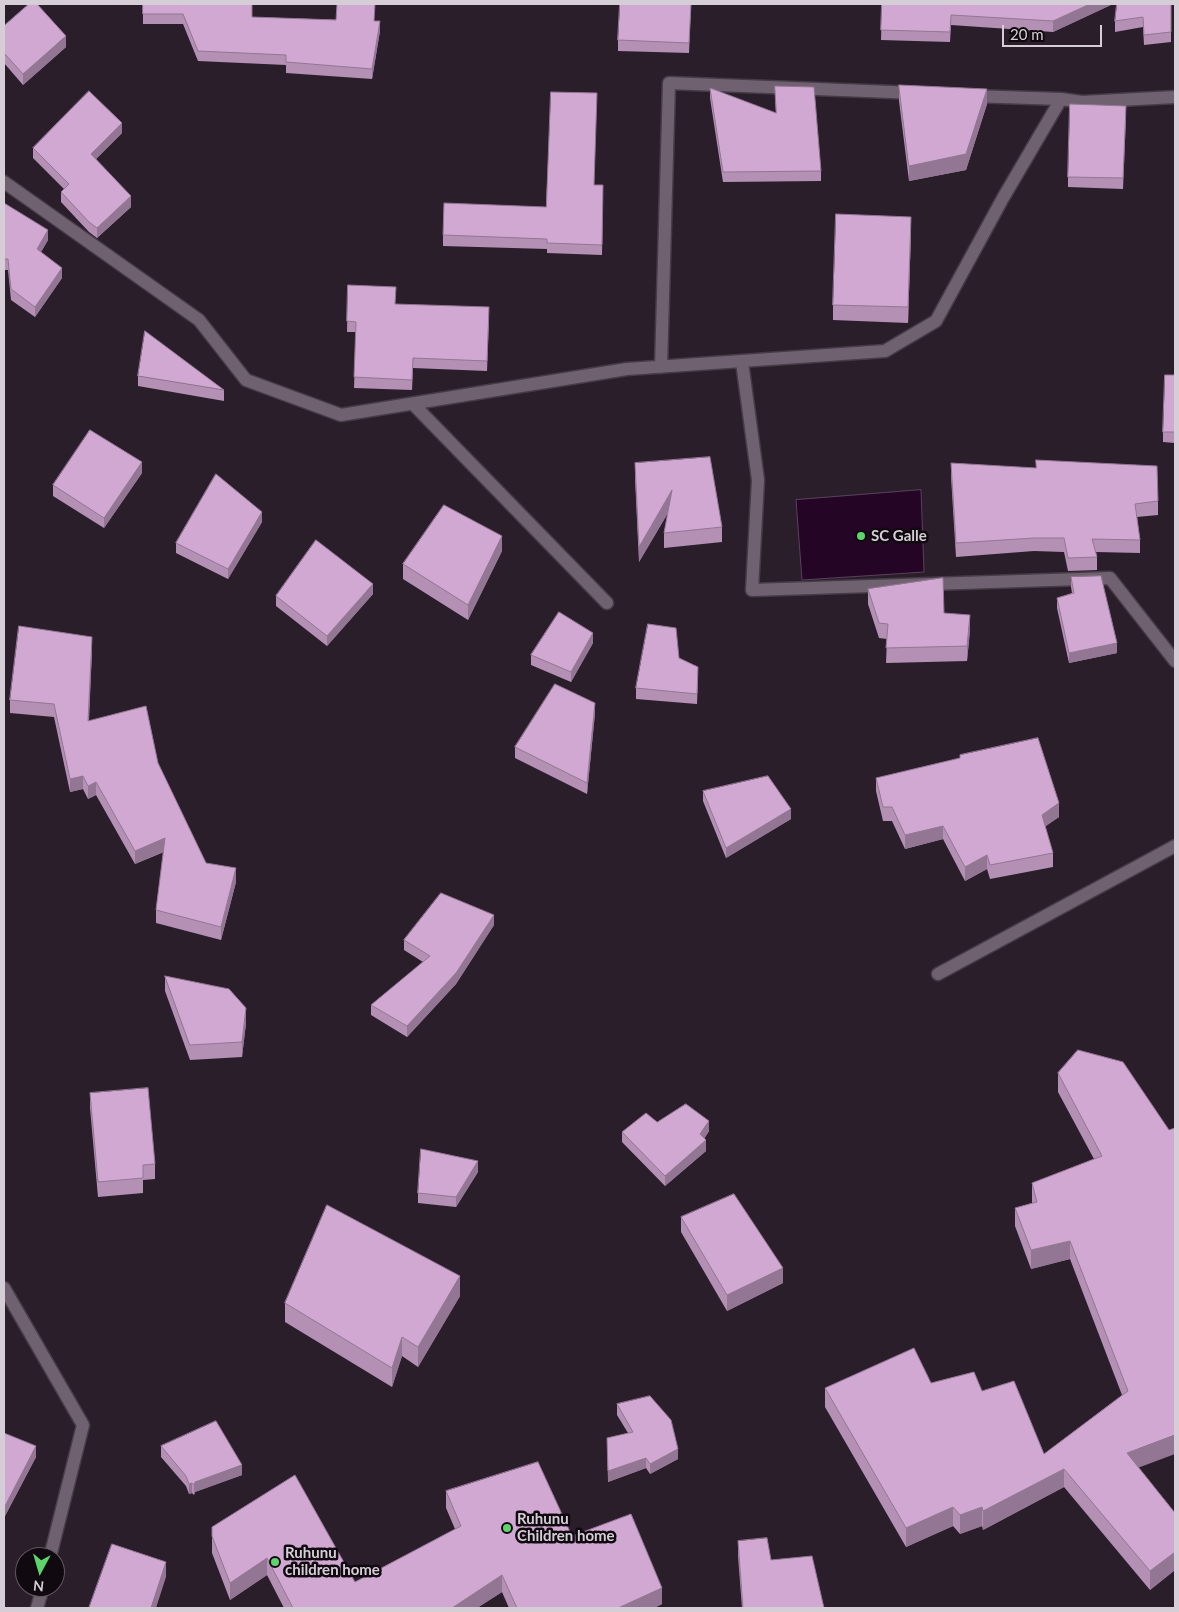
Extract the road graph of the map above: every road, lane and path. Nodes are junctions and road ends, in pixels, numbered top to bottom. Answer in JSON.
{"nodes":[{"id":1,"x":933,"y":94,"type":"edge"},
{"id":2,"x":963,"y":95,"type":"edge"},
{"id":3,"x":1175,"y":97,"type":"edge"},
{"id":4,"x":1061,"y":99,"type":"junction"},
{"id":5,"x":4,"y":182,"type":"edge"},
{"id":6,"x":742,"y":362,"type":"junction"},
{"id":7,"x":661,"y":368,"type":"junction"},
{"id":8,"x":413,"y":404,"type":"junction"},
{"id":9,"x":607,"y":603,"type":"dead end"},
{"id":10,"x":1175,"y":661,"type":"edge"},
{"id":11,"x":1175,"y":846,"type":"edge"},
{"id":12,"x":938,"y":974,"type":"dead end"},
{"id":13,"x":4,"y":1288,"type":"edge"},
{"id":14,"x":52,"y":1547,"type":"edge"}],
"edges":[{"from":1,"to":7,"type":"street"},
{"from":2,"to":4,"type":"street"},
{"from":3,"to":4,"type":"street"},
{"from":4,"to":6,"type":"street"},
{"from":5,"to":8,"type":"street"},
{"from":6,"to":7,"type":"street"},
{"from":6,"to":10,"type":"street"},
{"from":7,"to":8,"type":"street"},
{"from":8,"to":9,"type":"street"},
{"from":11,"to":12,"type":"street"},
{"from":13,"to":14,"type":"street"}]}
